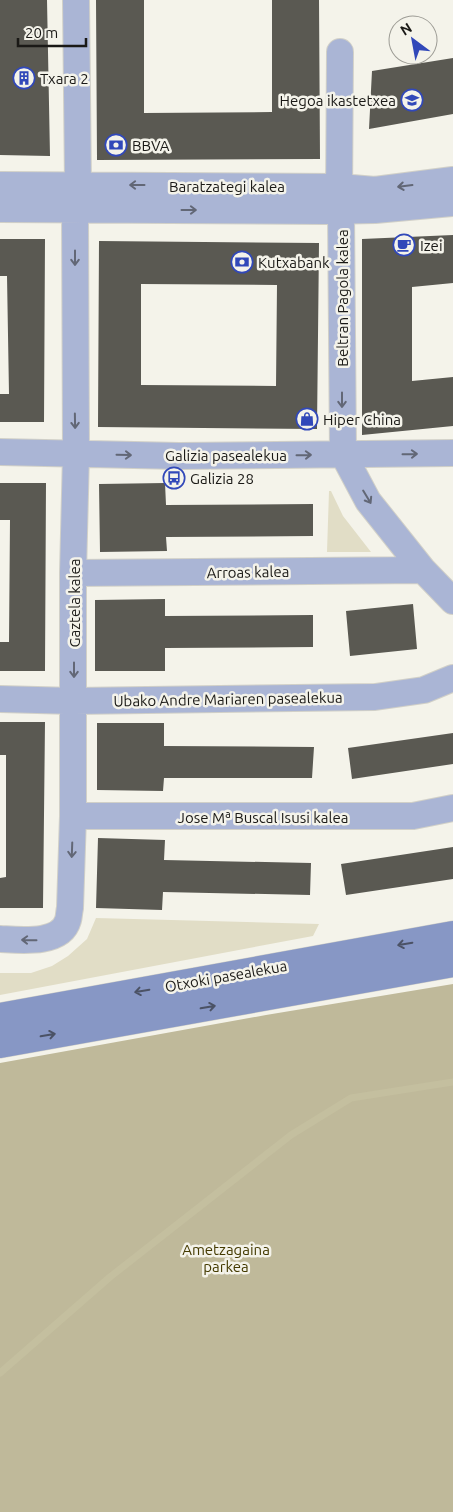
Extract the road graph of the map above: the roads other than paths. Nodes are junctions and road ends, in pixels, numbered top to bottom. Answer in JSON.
{"nodes":[{"id":1,"x":76,"y":0,"type":"edge"},
{"id":2,"x":340,"y":52,"type":"dead end"},
{"id":3,"x":453,"y":180,"type":"edge"},
{"id":4,"x":0,"y":185,"type":"edge"},
{"id":5,"x":76,"y":197,"type":"junction"},
{"id":6,"x":341,"y":199,"type":"junction"},
{"id":7,"x":453,"y":204,"type":"edge"},
{"id":8,"x":0,"y":209,"type":"edge"},
{"id":9,"x":0,"y":452,"type":"edge"},
{"id":10,"x":453,"y":453,"type":"edge"},
{"id":11,"x":76,"y":454,"type":"junction"},
{"id":12,"x":344,"y":454,"type":"junction"},
{"id":13,"x":423,"y":570,"type":"junction"},
{"id":14,"x":73,"y":573,"type":"junction"},
{"id":15,"x":453,"y":601,"type":"edge"},
{"id":16,"x":453,"y":678,"type":"edge"},
{"id":17,"x":0,"y":700,"type":"edge"},
{"id":18,"x":74,"y":701,"type":"junction"},
{"id":19,"x":453,"y":808,"type":"edge"},
{"id":20,"x":73,"y":816,"type":"junction"},
{"id":21,"x":453,"y":935,"type":"edge"},
{"id":22,"x":0,"y":939,"type":"edge"},
{"id":23,"x":453,"y":963,"type":"edge"},
{"id":24,"x":0,"y":1017,"type":"edge"},
{"id":25,"x":0,"y":1044,"type":"edge"}],
"edges":[{"from":1,"to":5,"type":"street","name":"Gaztela kalea"},
{"from":2,"to":6,"type":"street","name":"Beltran Pagola kalea"},
{"from":3,"to":6,"type":"street","name":"Baratzategi kalea","one_way":true},
{"from":4,"to":5,"type":"street","name":"Baratzategi kalea"},
{"from":5,"to":6,"type":"street","name":"Baratzategi kalea"},
{"from":5,"to":8,"type":"street","name":"Baratzategi kalea"},
{"from":5,"to":11,"type":"street","name":"Gaztela kalea","one_way":true},
{"from":6,"to":7,"type":"street","name":"Baratzategi kalea"},
{"from":6,"to":12,"type":"street","name":"Beltran Pagola kalea","one_way":true},
{"from":9,"to":11,"type":"street","name":"Galizia pasealekua"},
{"from":12,"to":10,"type":"street","name":"Galizia pasealekua","one_way":true},
{"from":11,"to":12,"type":"street","name":"Galizia pasealekua","one_way":true},
{"from":11,"to":14,"type":"street","name":"Gaztela kalea"},
{"from":12,"to":13,"type":"street","one_way":true},
{"from":13,"to":14,"type":"street","name":"Arroas kalea"},
{"from":13,"to":15,"type":"street"},
{"from":14,"to":18,"type":"street","name":"Gaztela kalea","one_way":true},
{"from":16,"to":18,"type":"street","name":"Ubako Andre Mariaren pasealekua"},
{"from":17,"to":18,"type":"street","name":"Ubako Andre Mariaren pasealekua"},
{"from":18,"to":20,"type":"street","name":"Gaztela kalea"},
{"from":19,"to":20,"type":"street","name":"Jose Mª Buscal Isusi kalea"},
{"from":20,"to":22,"type":"street","name":"Gaztela kalea","one_way":true},
{"from":21,"to":24,"type":"main road","name":"Otxoki pasealekua","one_way":true},
{"from":25,"to":23,"type":"main road","name":"Otxoki pasealekua","one_way":true}]}
